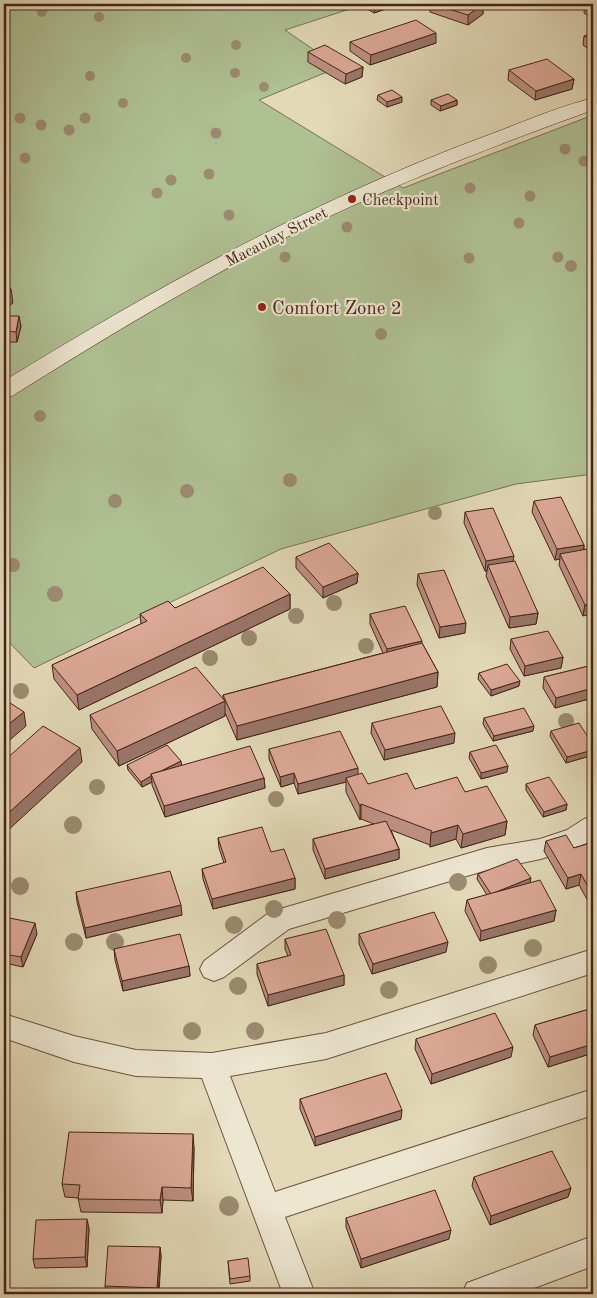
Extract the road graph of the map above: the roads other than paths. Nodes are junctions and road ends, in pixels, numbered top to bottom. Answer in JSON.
{"nodes":[{"id":1,"x":593,"y":104,"type":"edge"},
{"id":2,"x":4,"y":391,"type":"edge"},
{"id":3,"x":593,"y":826,"type":"edge"},
{"id":4,"x":593,"y":961,"type":"edge"},
{"id":5,"x":214,"y":969,"type":"dead end"},
{"id":6,"x":4,"y":1026,"type":"edge"},
{"id":7,"x":212,"y":1066,"type":"junction"},
{"id":8,"x":593,"y":1102,"type":"edge"},
{"id":9,"x":267,"y":1209,"type":"junction"},
{"id":10,"x":593,"y":1251,"type":"edge"},
{"id":11,"x":299,"y":1294,"type":"edge"},
{"id":12,"x":478,"y":1294,"type":"edge"}],
"edges":[{"from":1,"to":2,"type":"street","name":"Macaulay Street"},
{"from":3,"to":5,"type":"street"},
{"from":4,"to":7,"type":"street"},
{"from":6,"to":7,"type":"street"},
{"from":7,"to":9,"type":"street"},
{"from":8,"to":9,"type":"street"},
{"from":9,"to":11,"type":"street"},
{"from":10,"to":12,"type":"street"}]}
